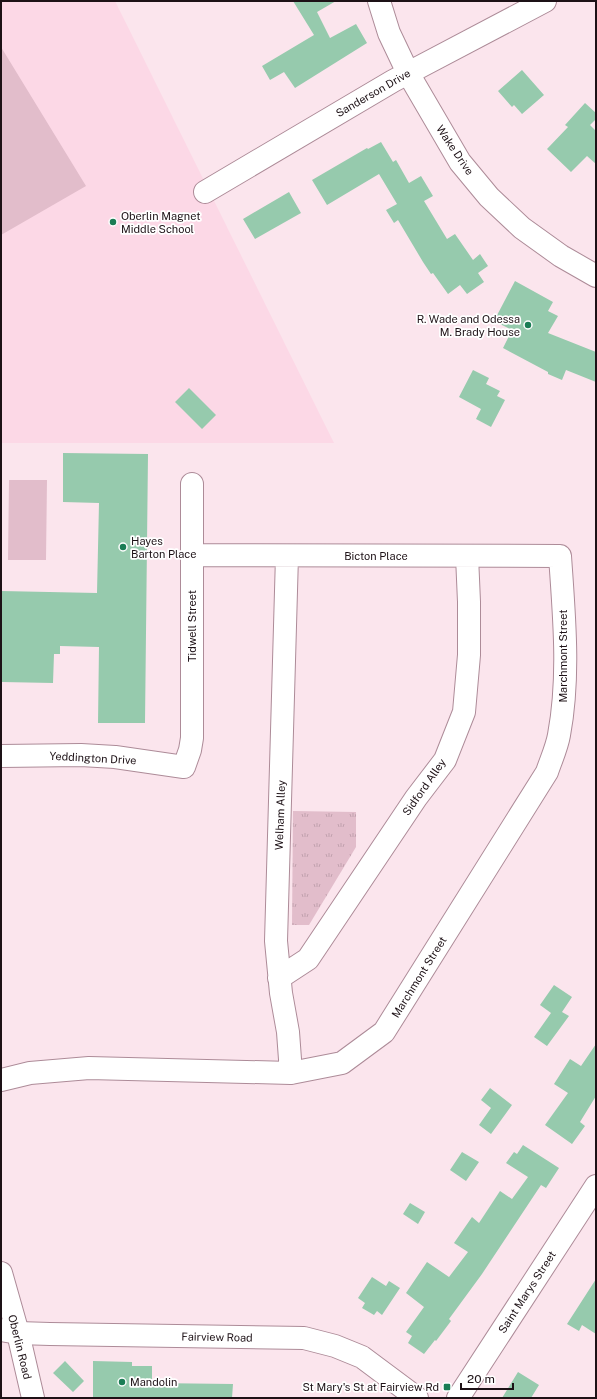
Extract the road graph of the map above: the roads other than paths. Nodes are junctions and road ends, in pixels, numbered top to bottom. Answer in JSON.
{"nodes":[{"id":1,"x":379,"y":1,"type":"edge"},
{"id":2,"x":545,"y":1,"type":"edge"},
{"id":3,"x":408,"y":73,"type":"junction"},
{"id":4,"x":205,"y":192,"type":"dead end"},
{"id":5,"x":596,"y":276,"type":"edge"},
{"id":6,"x":192,"y":484,"type":"dead end"},
{"id":7,"x":192,"y":555,"type":"junction"},
{"id":8,"x":287,"y":556,"type":"junction"},
{"id":9,"x":467,"y":556,"type":"junction"},
{"id":10,"x":560,"y":556,"type":"joint"},
{"id":11,"x":1,"y":756,"type":"edge"},
{"id":12,"x":184,"y":767,"type":"joint"},
{"id":13,"x":279,"y":978,"type":"junction"},
{"id":14,"x":291,"y":1073,"type":"junction"},
{"id":15,"x":1,"y":1080,"type":"edge"},
{"id":16,"x":596,"y":1186,"type":"edge"},
{"id":17,"x":1,"y":1273,"type":"edge"},
{"id":18,"x":10,"y":1331,"type":"edge"},
{"id":19,"x":32,"y":1398,"type":"edge"},
{"id":20,"x":417,"y":1398,"type":"edge"},
{"id":21,"x":458,"y":1398,"type":"edge"}],
"edges":[{"from":1,"to":3,"type":"street","name":"Wake Drive"},
{"from":2,"to":3,"type":"street","name":"Sanderson Drive"},
{"from":3,"to":4,"type":"street","name":"Sanderson Drive"},
{"from":3,"to":5,"type":"street","name":"Wake Drive"},
{"from":6,"to":7,"type":"street","name":"Tidwell Street"},
{"from":7,"to":8,"type":"street","name":"Bicton Place"},
{"from":7,"to":12,"type":"street","name":"Tidwell Street"},
{"from":8,"to":9,"type":"street","name":"Bicton Place"},
{"from":8,"to":13,"type":"street","name":"Welham Alley"},
{"from":9,"to":10,"type":"street","name":"Bicton Place"},
{"from":9,"to":13,"type":"street","name":"Sidford Alley"},
{"from":10,"to":14,"type":"street","name":"Marchmont Street"},
{"from":11,"to":12,"type":"street","name":"Yeddington Drive"},
{"from":13,"to":14,"type":"street","name":"Welham Alley"},
{"from":14,"to":15,"type":"street","name":"Marchmont Street"},
{"from":16,"to":21,"type":"street","name":"Saint Marys Street"},
{"from":17,"to":18,"type":"street","name":"Oberlin Road"},
{"from":18,"to":19,"type":"street","name":"Oberlin Road"},
{"from":18,"to":20,"type":"street","name":"Fairview Road"}]}
